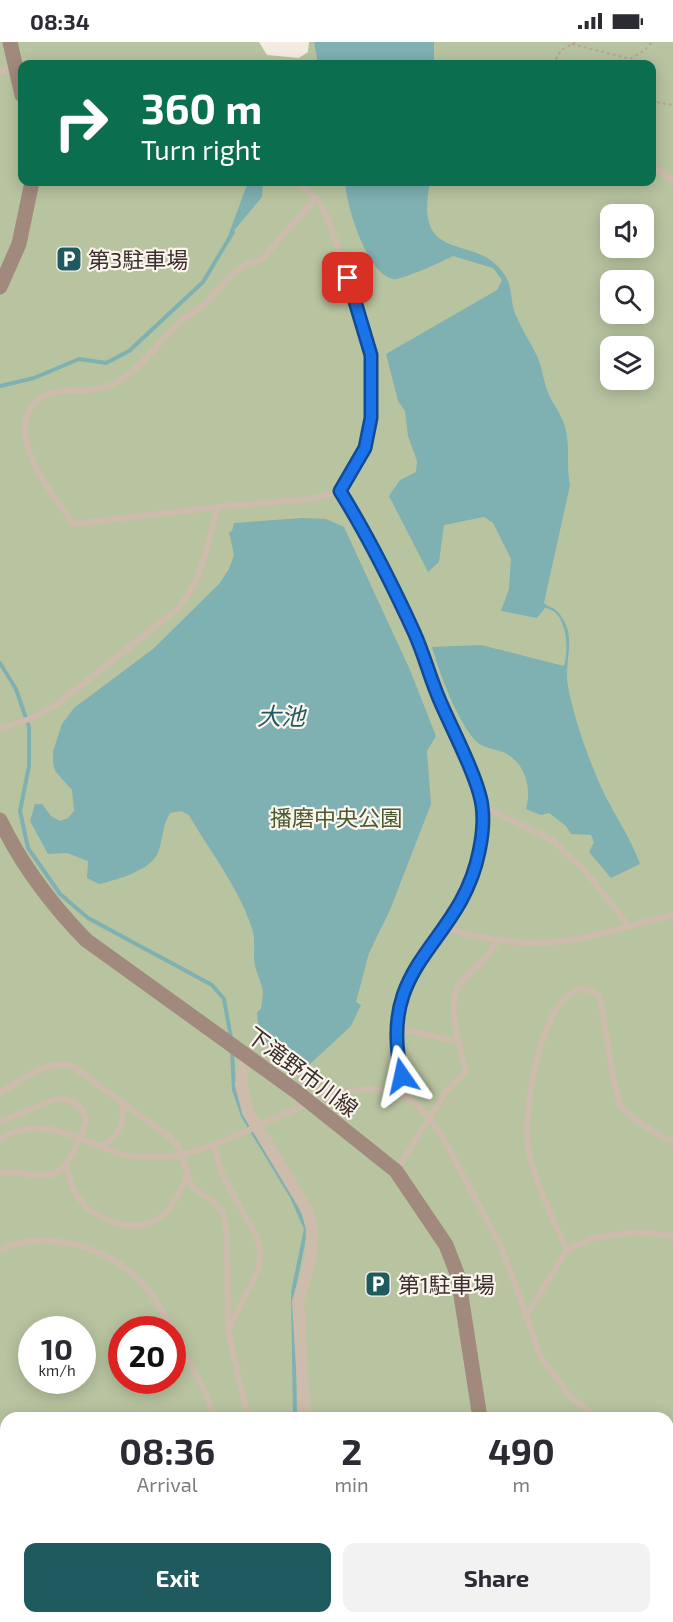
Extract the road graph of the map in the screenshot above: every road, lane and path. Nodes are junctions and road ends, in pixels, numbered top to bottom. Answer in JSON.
{"nodes":[{"id":1,"x":10,"y":42,"type":"edge"},
{"id":2,"x":576,"y":42,"type":"edge"},
{"id":3,"x":652,"y":42,"type":"edge"},
{"id":4,"x":572,"y":44,"type":"junction"},
{"id":5,"x":556,"y":60,"type":"edge"},
{"id":6,"x":0,"y":70,"type":"edge"},
{"id":7,"x":18,"y":72,"type":"edge"},
{"id":8,"x":18,"y":77,"type":"edge"},
{"id":9,"x":656,"y":102,"type":"edge"},
{"id":10,"x":673,"y":105,"type":"edge"},
{"id":11,"x":656,"y":168,"type":"edge"},
{"id":12,"x":673,"y":181,"type":"edge"},
{"id":13,"x":31,"y":186,"type":"edge"},
{"id":14,"x":301,"y":186,"type":"edge"},
{"id":15,"x":316,"y":198,"type":"junction"},
{"id":16,"x":0,"y":287,"type":"edge"},
{"id":17,"x":340,"y":491,"type":"junction"},
{"id":18,"x":218,"y":507,"type":"junction"},
{"id":19,"x":0,"y":729,"type":"edge"},
{"id":20,"x":482,"y":806,"type":"junction"},
{"id":21,"x":0,"y":820,"type":"edge"},
{"id":22,"x":673,"y":915,"type":"edge"},
{"id":23,"x":627,"y":924,"type":"junction"},
{"id":24,"x":445,"y":927,"type":"junction"},
{"id":25,"x":499,"y":939,"type":"junction"},
{"id":26,"x":395,"y":1028,"type":"junction"},
{"id":27,"x":460,"y":1042,"type":"junction"},
{"id":28,"x":246,"y":1055,"type":"junction"},
{"id":29,"x":0,"y":1093,"type":"edge"},
{"id":30,"x":406,"y":1098,"type":"junction"},
{"id":31,"x":123,"y":1103,"type":"junction"},
{"id":32,"x":428,"y":1117,"type":"junction"},
{"id":33,"x":0,"y":1122,"type":"edge"},
{"id":34,"x":0,"y":1139,"type":"edge"},
{"id":35,"x":673,"y":1140,"type":"edge"},
{"id":36,"x":214,"y":1145,"type":"junction"},
{"id":37,"x":101,"y":1146,"type":"junction"},
{"id":38,"x":66,"y":1166,"type":"junction"},
{"id":39,"x":396,"y":1171,"type":"junction"},
{"id":40,"x":0,"y":1173,"type":"edge"},
{"id":41,"x":186,"y":1176,"type":"junction"},
{"id":42,"x":673,"y":1236,"type":"edge"},
{"id":43,"x":0,"y":1250,"type":"edge"},
{"id":44,"x":567,"y":1250,"type":"junction"},
{"id":45,"x":164,"y":1316,"type":"edge"},
{"id":46,"x":525,"y":1318,"type":"junction"},
{"id":47,"x":228,"y":1331,"type":"junction"},
{"id":48,"x":186,"y":1355,"type":"edge"},
{"id":49,"x":212,"y":1412,"type":"edge"},
{"id":50,"x":247,"y":1412,"type":"edge"},
{"id":51,"x":305,"y":1412,"type":"edge"},
{"id":52,"x":479,"y":1412,"type":"edge"},
{"id":53,"x":590,"y":1412,"type":"edge"}],
"edges":[{"from":1,"to":8,"type":"main road"},
{"from":2,"to":4,"type":"path"},
{"from":3,"to":4,"type":"path"},
{"from":4,"to":5,"type":"path"},
{"from":6,"to":7,"type":"lane"},
{"from":9,"to":10,"type":"path"},
{"from":11,"to":12,"type":"lane"},
{"from":13,"to":16,"type":"main road"},
{"from":14,"to":15,"type":"lane"},
{"from":15,"to":17,"type":"lane"},
{"from":15,"to":18,"type":"lane"},
{"from":17,"to":18,"type":"lane"},
{"from":17,"to":20,"type":"lane"},
{"from":18,"to":19,"type":"lane"},
{"from":20,"to":23,"type":"lane"},
{"from":20,"to":24,"type":"lane"},
{"from":21,"to":28,"type":"main road","name":"下滝野市川線"},
{"from":22,"to":23,"type":"lane"},
{"from":23,"to":25,"type":"lane"},
{"from":24,"to":25,"type":"lane"},
{"from":24,"to":26,"type":"lane"},
{"from":25,"to":27,"type":"lane"},
{"from":26,"to":27,"type":"lane"},
{"from":26,"to":30,"type":"lane"},
{"from":27,"to":32,"type":"lane"},
{"from":28,"to":39,"type":"main road","name":"下滝野市川線"},
{"from":28,"to":51,"type":"street"},
{"from":29,"to":31,"type":"lane"},
{"from":30,"to":32,"type":"lane"},
{"from":30,"to":36,"type":"lane"},
{"from":31,"to":37,"type":"lane"},
{"from":31,"to":41,"type":"lane"},
{"from":32,"to":39,"type":"lane"},
{"from":32,"to":46,"type":"lane"},
{"from":33,"to":38,"type":"lane"},
{"from":34,"to":37,"type":"lane"},
{"from":35,"to":44,"type":"lane"},
{"from":36,"to":37,"type":"lane"},
{"from":36,"to":47,"type":"lane"},
{"from":38,"to":40,"type":"lane"},
{"from":38,"to":41,"type":"lane"},
{"from":39,"to":52,"type":"main road","name":"下滝野市川線"},
{"from":41,"to":47,"type":"lane"},
{"from":42,"to":44,"type":"lane"},
{"from":43,"to":45,"type":"lane"},
{"from":44,"to":46,"type":"lane"},
{"from":46,"to":53,"type":"lane"},
{"from":47,"to":50,"type":"lane"},
{"from":48,"to":49,"type":"lane"}]}
